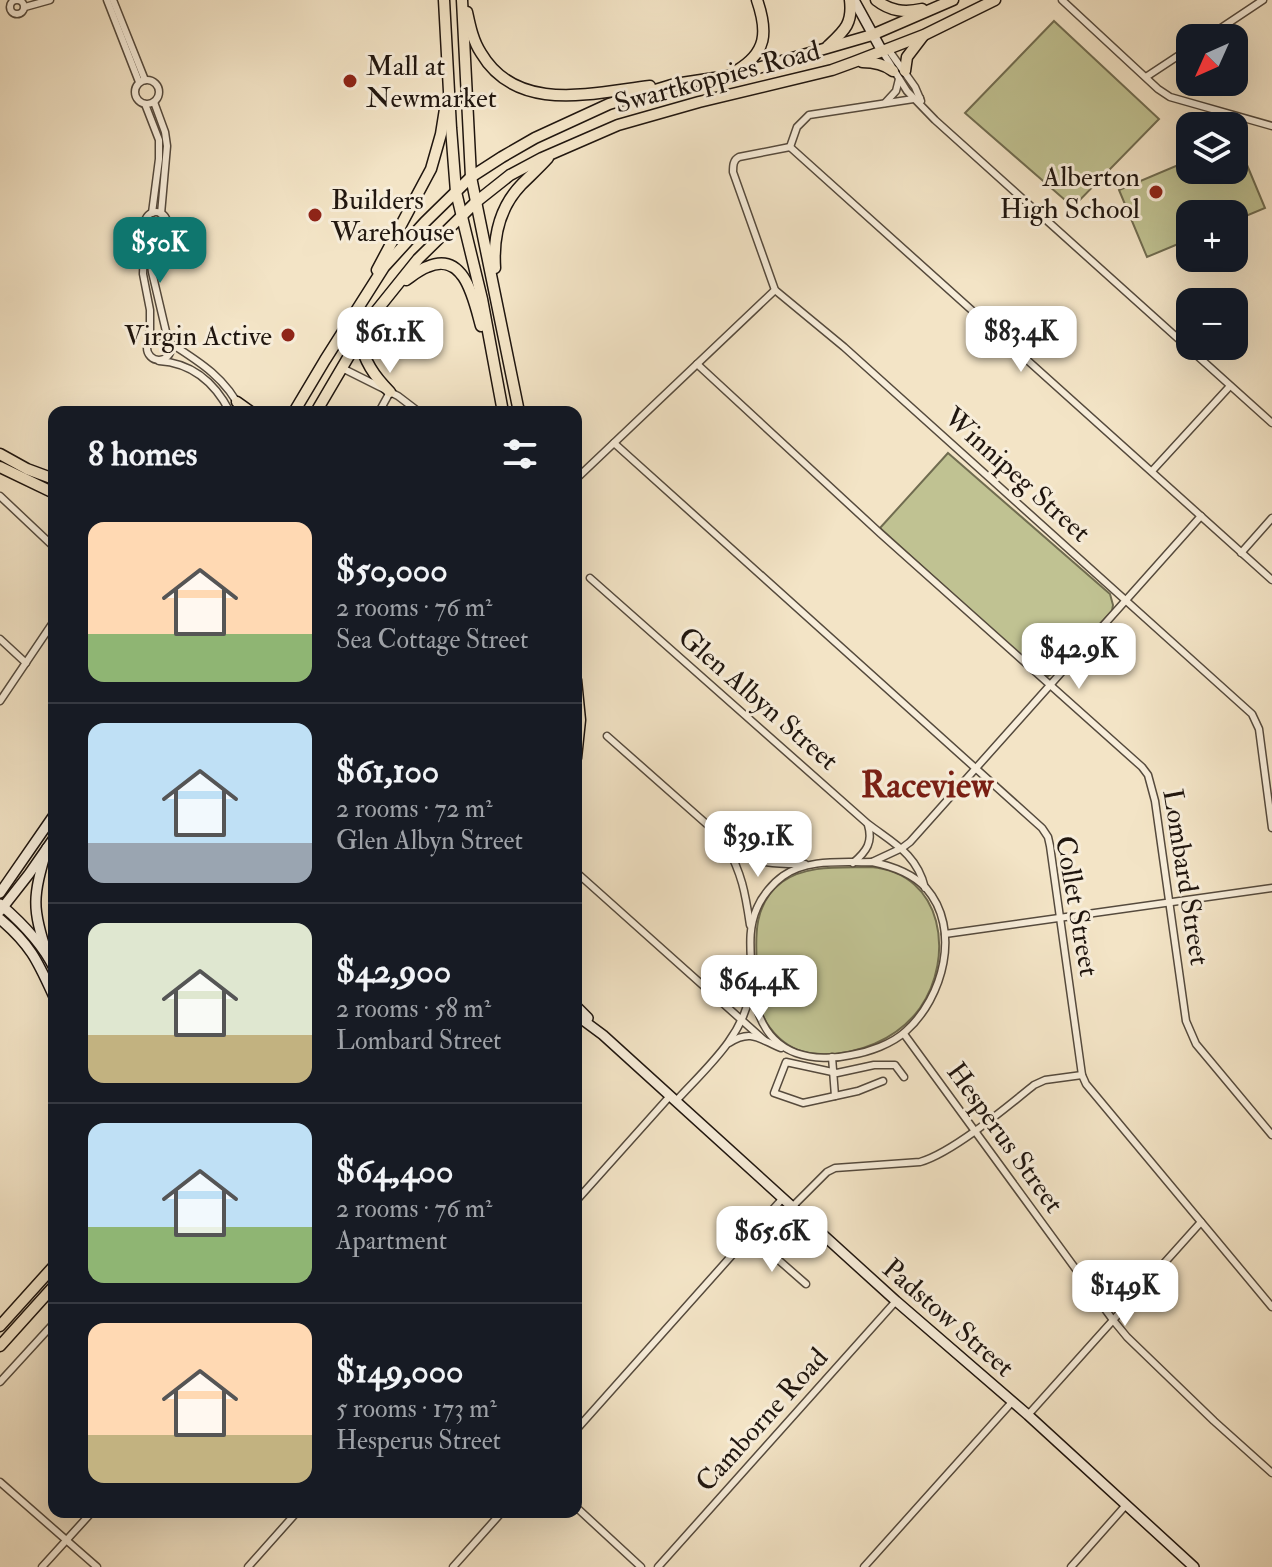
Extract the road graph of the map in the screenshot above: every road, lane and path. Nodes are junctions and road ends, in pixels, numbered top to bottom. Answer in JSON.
{"nodes":[{"id":1,"x":50,"y":0,"type":"edge"},
{"id":2,"x":110,"y":0,"type":"edge"},
{"id":3,"x":444,"y":0,"type":"edge"},
{"id":4,"x":463,"y":0,"type":"edge"},
{"id":5,"x":757,"y":0,"type":"edge"},
{"id":6,"x":852,"y":0,"type":"edge"},
{"id":7,"x":876,"y":0,"type":"edge"},
{"id":8,"x":995,"y":0,"type":"edge"},
{"id":9,"x":1062,"y":0,"type":"edge"},
{"id":10,"x":1263,"y":0,"type":"edge"},
{"id":11,"x":949,"y":2,"type":"edge"},
{"id":12,"x":0,"y":4,"type":"edge"},
{"id":13,"x":1227,"y":24,"type":"edge"},
{"id":14,"x":875,"y":34,"type":"junction"},
{"id":15,"x":924,"y":35,"type":"junction"},
{"id":16,"x":823,"y":50,"type":"junction"},
{"id":17,"x":885,"y":50,"type":"junction"},
{"id":18,"x":1176,"y":57,"type":"edge"},
{"id":19,"x":854,"y":62,"type":"junction"},
{"id":20,"x":899,"y":74,"type":"junction"},
{"id":21,"x":719,"y":77,"type":"junction"},
{"id":22,"x":1146,"y":77,"type":"junction"},
{"id":23,"x":142,"y":81,"type":"junction"},
{"id":24,"x":675,"y":84,"type":"junction"},
{"id":25,"x":449,"y":91,"type":"junction"},
{"id":26,"x":917,"y":99,"type":"junction"},
{"id":27,"x":154,"y":102,"type":"junction"},
{"id":28,"x":885,"y":103,"type":"junction"},
{"id":29,"x":145,"y":104,"type":"junction"},
{"id":30,"x":1272,"y":126,"type":"edge"},
{"id":31,"x":790,"y":147,"type":"junction"},
{"id":32,"x":552,"y":154,"type":"junction"},
{"id":33,"x":471,"y":177,"type":"junction"},
{"id":34,"x":456,"y":192,"type":"junction"},
{"id":35,"x":476,"y":202,"type":"junction"},
{"id":36,"x":152,"y":213,"type":"junction"},
{"id":37,"x":161,"y":214,"type":"junction"},
{"id":38,"x":461,"y":215,"type":"junction"},
{"id":39,"x":148,"y":230,"type":"junction"},
{"id":40,"x":160,"y":233,"type":"junction"},
{"id":41,"x":394,"y":289,"type":"junction"},
{"id":42,"x":775,"y":290,"type":"junction"},
{"id":43,"x":366,"y":295,"type":"junction"},
{"id":44,"x":496,"y":298,"type":"junction"},
{"id":45,"x":359,"y":338,"type":"junction"},
{"id":46,"x":150,"y":339,"type":"junction"},
{"id":47,"x":169,"y":342,"type":"junction"},
{"id":48,"x":493,"y":354,"type":"junction"},
{"id":49,"x":159,"y":361,"type":"junction"},
{"id":50,"x":697,"y":364,"type":"junction"},
{"id":51,"x":341,"y":367,"type":"junction"},
{"id":52,"x":1230,"y":386,"type":"junction"},
{"id":53,"x":390,"y":392,"type":"junction"},
{"id":54,"x":226,"y":406,"type":"edge"},
{"id":55,"x":238,"y":406,"type":"edge"},
{"id":56,"x":297,"y":406,"type":"edge"},
{"id":57,"x":319,"y":406,"type":"edge"},
{"id":58,"x":382,"y":406,"type":"edge"},
{"id":59,"x":412,"y":406,"type":"edge"},
{"id":60,"x":502,"y":406,"type":"edge"},
{"id":61,"x":518,"y":406,"type":"edge"},
{"id":62,"x":1272,"y":423,"type":"edge"},
{"id":63,"x":614,"y":443,"type":"junction"},
{"id":64,"x":0,"y":454,"type":"edge"},
{"id":65,"x":14,"y":461,"type":"junction"},
{"id":66,"x":0,"y":467,"type":"edge"},
{"id":67,"x":1152,"y":471,"type":"junction"},
{"id":68,"x":11,"y":473,"type":"junction"},
{"id":69,"x":582,"y":473,"type":"edge"},
{"id":70,"x":48,"y":476,"type":"edge"},
{"id":71,"x":48,"y":490,"type":"edge"},
{"id":72,"x":0,"y":496,"type":"edge"},
{"id":73,"x":1201,"y":516,"type":"junction"},
{"id":74,"x":1272,"y":518,"type":"edge"},
{"id":75,"x":48,"y":541,"type":"edge"},
{"id":76,"x":1241,"y":553,"type":"junction"},
{"id":77,"x":590,"y":578,"type":"dead end"},
{"id":78,"x":1272,"y":580,"type":"edge"},
{"id":79,"x":1126,"y":602,"type":"junction"},
{"id":80,"x":48,"y":630,"type":"edge"},
{"id":81,"x":0,"y":639,"type":"edge"},
{"id":82,"x":26,"y":663,"type":"junction"},
{"id":83,"x":1051,"y":686,"type":"junction"},
{"id":84,"x":0,"y":701,"type":"edge"},
{"id":85,"x":607,"y":736,"type":"dead end"},
{"id":86,"x":977,"y":768,"type":"junction"},
{"id":87,"x":48,"y":824,"type":"edge"},
{"id":88,"x":868,"y":824,"type":"junction"},
{"id":89,"x":1272,"y":828,"type":"edge"},
{"id":90,"x":725,"y":842,"type":"junction"},
{"id":91,"x":47,"y":848,"type":"joint"},
{"id":92,"x":902,"y":848,"type":"junction"},
{"id":93,"x":872,"y":862,"type":"junction"},
{"id":94,"x":818,"y":863,"type":"junction"},
{"id":95,"x":853,"y":863,"type":"junction"},
{"id":96,"x":582,"y":877,"type":"edge"},
{"id":97,"x":925,"y":888,"type":"junction"},
{"id":98,"x":1272,"y":888,"type":"edge"},
{"id":99,"x":0,"y":893,"type":"edge"},
{"id":100,"x":1170,"y":902,"type":"junction"},
{"id":101,"x":1,"y":907,"type":"edge"},
{"id":102,"x":1061,"y":918,"type":"junction"},
{"id":103,"x":0,"y":919,"type":"edge"},
{"id":104,"x":750,"y":929,"type":"junction"},
{"id":105,"x":945,"y":934,"type":"junction"},
{"id":106,"x":48,"y":956,"type":"joint"},
{"id":107,"x":751,"y":983,"type":"junction"},
{"id":108,"x":48,"y":985,"type":"edge"},
{"id":109,"x":718,"y":999,"type":"junction"},
{"id":110,"x":582,"y":1012,"type":"edge"},
{"id":111,"x":582,"y":1019,"type":"edge"},
{"id":112,"x":742,"y":1022,"type":"junction"},
{"id":113,"x":904,"y":1034,"type":"junction"},
{"id":114,"x":603,"y":1035,"type":"junction"},
{"id":115,"x":764,"y":1040,"type":"junction"},
{"id":116,"x":726,"y":1045,"type":"junction"},
{"id":117,"x":796,"y":1053,"type":"junction"},
{"id":118,"x":832,"y":1057,"type":"junction"},
{"id":119,"x":834,"y":1073,"type":"junction"},
{"id":120,"x":1082,"y":1075,"type":"junction"},
{"id":121,"x":904,"y":1077,"type":"dead end"},
{"id":122,"x":883,"y":1081,"type":"dead end"},
{"id":123,"x":835,"y":1096,"type":"junction"},
{"id":124,"x":673,"y":1098,"type":"junction"},
{"id":125,"x":974,"y":1131,"type":"junction"},
{"id":126,"x":1272,"y":1135,"type":"edge"},
{"id":127,"x":582,"y":1195,"type":"edge"},
{"id":128,"x":783,"y":1198,"type":"junction"},
{"id":129,"x":793,"y":1206,"type":"junction"},
{"id":130,"x":1201,"y":1222,"type":"junction"},
{"id":131,"x":750,"y":1235,"type":"junction"},
{"id":132,"x":48,"y":1273,"type":"edge"},
{"id":133,"x":806,"y":1284,"type":"dead end"},
{"id":134,"x":48,"y":1293,"type":"edge"},
{"id":135,"x":896,"y":1301,"type":"junction"},
{"id":136,"x":1272,"y":1307,"type":"edge"},
{"id":137,"x":1113,"y":1320,"type":"junction"},
{"id":138,"x":0,"y":1326,"type":"edge"},
{"id":139,"x":48,"y":1330,"type":"edge"},
{"id":140,"x":0,"y":1346,"type":"edge"},
{"id":141,"x":0,"y":1382,"type":"edge"},
{"id":142,"x":1012,"y":1402,"type":"junction"},
{"id":143,"x":1028,"y":1415,"type":"junction"},
{"id":144,"x":582,"y":1423,"type":"edge"},
{"id":145,"x":1272,"y":1473,"type":"edge"},
{"id":146,"x":0,"y":1482,"type":"edge"},
{"id":147,"x":1126,"y":1505,"type":"junction"},
{"id":148,"x":582,"y":1513,"type":"edge"},
{"id":149,"x":86,"y":1518,"type":"edge"},
{"id":150,"x":292,"y":1518,"type":"edge"},
{"id":151,"x":497,"y":1518,"type":"edge"},
{"id":152,"x":66,"y":1540,"type":"junction"},
{"id":153,"x":42,"y":1567,"type":"edge"},
{"id":154,"x":97,"y":1567,"type":"edge"},
{"id":155,"x":248,"y":1567,"type":"edge"},
{"id":156,"x":453,"y":1567,"type":"edge"},
{"id":157,"x":641,"y":1567,"type":"edge"},
{"id":158,"x":658,"y":1567,"type":"edge"},
{"id":159,"x":864,"y":1567,"type":"edge"},
{"id":160,"x":1071,"y":1567,"type":"edge"},
{"id":161,"x":1194,"y":1567,"type":"edge"}],
"edges":[{"from":1,"to":12,"type":"street"},
{"from":2,"to":23,"type":"street"},
{"from":3,"to":25,"type":"main road"},
{"from":4,"to":24,"type":"main road"},
{"from":4,"to":33,"type":"main road"},
{"from":5,"to":21,"type":"main road"},
{"from":6,"to":14,"type":"street"},
{"from":6,"to":16,"type":"main road"},
{"from":7,"to":11,"type":"main road"},
{"from":8,"to":15,"type":"main road","name":"Swartkoppies Road"},
{"from":9,"to":22,"type":"street"},
{"from":10,"to":13,"type":"street"},
{"from":11,"to":14,"type":"main road","name":"Swartkoppies Road"},
{"from":14,"to":16,"type":"main road","name":"Swartkoppies Road"},
{"from":14,"to":17,"type":"street"},
{"from":15,"to":17,"type":"main road","name":"Swartkoppies Road"},
{"from":15,"to":20,"type":"main road"},
{"from":16,"to":21,"type":"main road","name":"Swartkoppies Road"},
{"from":17,"to":19,"type":"main road","name":"Swartkoppies Road"},
{"from":17,"to":20,"type":"street"},
{"from":17,"to":20,"type":"street"},
{"from":18,"to":22,"type":"street"},
{"from":19,"to":20,"type":"main road"},
{"from":19,"to":32,"type":"main road","name":"Swartkoppies Road"},
{"from":20,"to":26,"type":"street"},
{"from":20,"to":28,"type":"street"},
{"from":21,"to":24,"type":"main road","name":"Swartkoppies Road"},
{"from":22,"to":30,"type":"street"},
{"from":23,"to":27,"type":"street"},
{"from":23,"to":29,"type":"street"},
{"from":24,"to":33,"type":"main road","name":"Swartkoppies Road"},
{"from":25,"to":34,"type":"main road"},
{"from":25,"to":43,"type":"main road"},
{"from":26,"to":28,"type":"street"},
{"from":26,"to":52,"type":"street"},
{"from":27,"to":29,"type":"street"},
{"from":27,"to":37,"type":"street"},
{"from":28,"to":31,"type":"street"},
{"from":29,"to":36,"type":"street"},
{"from":31,"to":42,"type":"street"},
{"from":31,"to":67,"type":"street"},
{"from":32,"to":35,"type":"main road","name":"Swartkoppies Road"},
{"from":32,"to":44,"type":"main road"},
{"from":33,"to":34,"type":"main road","name":"Swartkoppies Road"},
{"from":33,"to":35,"type":"main road"},
{"from":34,"to":38,"type":"main road"},
{"from":34,"to":43,"type":"main road","name":"Swartkoppies Road"},
{"from":35,"to":38,"type":"main road","name":"Swartkoppies Road"},
{"from":35,"to":44,"type":"main road"},
{"from":36,"to":37,"type":"street"},
{"from":36,"to":39,"type":"street"},
{"from":37,"to":40,"type":"street"},
{"from":38,"to":41,"type":"main road","name":"Swartkoppies Road"},
{"from":38,"to":48,"type":"main road"},
{"from":39,"to":40,"type":"street"},
{"from":39,"to":46,"type":"street"},
{"from":40,"to":47,"type":"street"},
{"from":41,"to":45,"type":"main road","name":"Swartkoppies Road"},
{"from":41,"to":48,"type":"main road"},
{"from":42,"to":50,"type":"street"},
{"from":42,"to":79,"type":"street","name":"Winnipeg Street"},
{"from":43,"to":56,"type":"main road"},
{"from":44,"to":61,"type":"main road"},
{"from":45,"to":51,"type":"main road","name":"Swartkoppies Road"},
{"from":45,"to":53,"type":"main road"},
{"from":46,"to":47,"type":"street"},
{"from":46,"to":49,"type":"street"},
{"from":47,"to":49,"type":"street"},
{"from":47,"to":55,"type":"street"},
{"from":48,"to":60,"type":"main road"},
{"from":49,"to":54,"type":"street"},
{"from":50,"to":63,"type":"street"},
{"from":50,"to":83,"type":"street","name":"Lombard Street"},
{"from":51,"to":53,"type":"street"},
{"from":51,"to":57,"type":"main road","name":"Swartkoppies Road"},
{"from":52,"to":62,"type":"street"},
{"from":52,"to":67,"type":"street"},
{"from":53,"to":58,"type":"street"},
{"from":53,"to":59,"type":"street"},
{"from":63,"to":69,"type":"street"},
{"from":63,"to":86,"type":"street","name":"Collet Street"},
{"from":64,"to":65,"type":"main road"},
{"from":65,"to":68,"type":"main road"},
{"from":65,"to":70,"type":"main road"},
{"from":66,"to":68,"type":"main road"},
{"from":67,"to":73,"type":"street"},
{"from":68,"to":71,"type":"main road"},
{"from":72,"to":75,"type":"street"},
{"from":73,"to":76,"type":"street"},
{"from":73,"to":79,"type":"street"},
{"from":74,"to":76,"type":"street"},
{"from":76,"to":78,"type":"street"},
{"from":77,"to":88,"type":"street","name":"Glen Albyn Street"},
{"from":79,"to":83,"type":"street"},
{"from":79,"to":89,"type":"street","name":"Winnipeg Street"},
{"from":80,"to":82,"type":"street"},
{"from":81,"to":82,"type":"street"},
{"from":82,"to":84,"type":"street"},
{"from":83,"to":86,"type":"street"},
{"from":83,"to":100,"type":"street","name":"Lombard Street"},
{"from":85,"to":90,"type":"street"},
{"from":86,"to":92,"type":"street"},
{"from":86,"to":102,"type":"street","name":"Collet Street"},
{"from":87,"to":99,"type":"street"},
{"from":88,"to":92,"type":"street","name":"Glen Albyn Street"},
{"from":88,"to":95,"type":"street"},
{"from":90,"to":94,"type":"street"},
{"from":90,"to":104,"type":"street"},
{"from":91,"to":101,"type":"street"},
{"from":91,"to":106,"type":"street"},
{"from":92,"to":93,"type":"street"},
{"from":92,"to":97,"type":"street"},
{"from":93,"to":95,"type":"street"},
{"from":93,"to":97,"type":"street"},
{"from":94,"to":95,"type":"street"},
{"from":94,"to":104,"type":"street"},
{"from":96,"to":109,"type":"street"},
{"from":97,"to":105,"type":"street"},
{"from":98,"to":100,"type":"street"},
{"from":100,"to":102,"type":"street"},
{"from":100,"to":126,"type":"street","name":"Lombard Street"},
{"from":101,"to":106,"type":"street"},
{"from":102,"to":105,"type":"street"},
{"from":102,"to":120,"type":"street","name":"Collet Street"},
{"from":103,"to":108,"type":"street"},
{"from":104,"to":107,"type":"street"},
{"from":105,"to":113,"type":"street"},
{"from":107,"to":109,"type":"street"},
{"from":107,"to":112,"type":"street"},
{"from":107,"to":117,"type":"street"},
{"from":109,"to":112,"type":"street"},
{"from":110,"to":114,"type":"street","name":"Padstow Street"},
{"from":111,"to":114,"type":"street","name":"Padstow Street"},
{"from":112,"to":115,"type":"street"},
{"from":112,"to":116,"type":"street"},
{"from":113,"to":118,"type":"street"},
{"from":113,"to":125,"type":"street","name":"Hesperus Street"},
{"from":114,"to":124,"type":"street","name":"Padstow Street"},
{"from":115,"to":116,"type":"street"},
{"from":115,"to":117,"type":"street"},
{"from":116,"to":124,"type":"street"},
{"from":117,"to":118,"type":"street"},
{"from":118,"to":119,"type":"street"},
{"from":119,"to":121,"type":"street"},
{"from":119,"to":123,"type":"street"},
{"from":119,"to":123,"type":"street"},
{"from":120,"to":125,"type":"street"},
{"from":120,"to":130,"type":"street","name":"Collet Street"},
{"from":122,"to":123,"type":"street"},
{"from":124,"to":127,"type":"street"},
{"from":124,"to":128,"type":"street","name":"Padstow Street"},
{"from":125,"to":129,"type":"street"},
{"from":125,"to":137,"type":"street","name":"Hesperus Street"},
{"from":128,"to":129,"type":"street","name":"Padstow Street"},
{"from":128,"to":131,"type":"street"},
{"from":129,"to":135,"type":"street","name":"Padstow Street"},
{"from":130,"to":136,"type":"street","name":"Collet Street"},
{"from":130,"to":137,"type":"street"},
{"from":131,"to":133,"type":"street"},
{"from":131,"to":144,"type":"street"},
{"from":132,"to":138,"type":"main road"},
{"from":134,"to":140,"type":"main road"},
{"from":135,"to":142,"type":"street","name":"Padstow Street"},
{"from":135,"to":158,"type":"street","name":"Camborne Road"},
{"from":137,"to":143,"type":"street"},
{"from":137,"to":145,"type":"street","name":"Hesperus Street"},
{"from":139,"to":141,"type":"street"},
{"from":142,"to":143,"type":"street","name":"Padstow Street"},
{"from":142,"to":159,"type":"street"},
{"from":143,"to":147,"type":"street","name":"Padstow Street"},
{"from":146,"to":152,"type":"street"},
{"from":147,"to":160,"type":"street"},
{"from":147,"to":161,"type":"street","name":"Padstow Street"},
{"from":148,"to":157,"type":"street"},
{"from":149,"to":152,"type":"street"},
{"from":150,"to":155,"type":"street"},
{"from":151,"to":156,"type":"street"},
{"from":152,"to":153,"type":"street"},
{"from":152,"to":154,"type":"street"}]}
